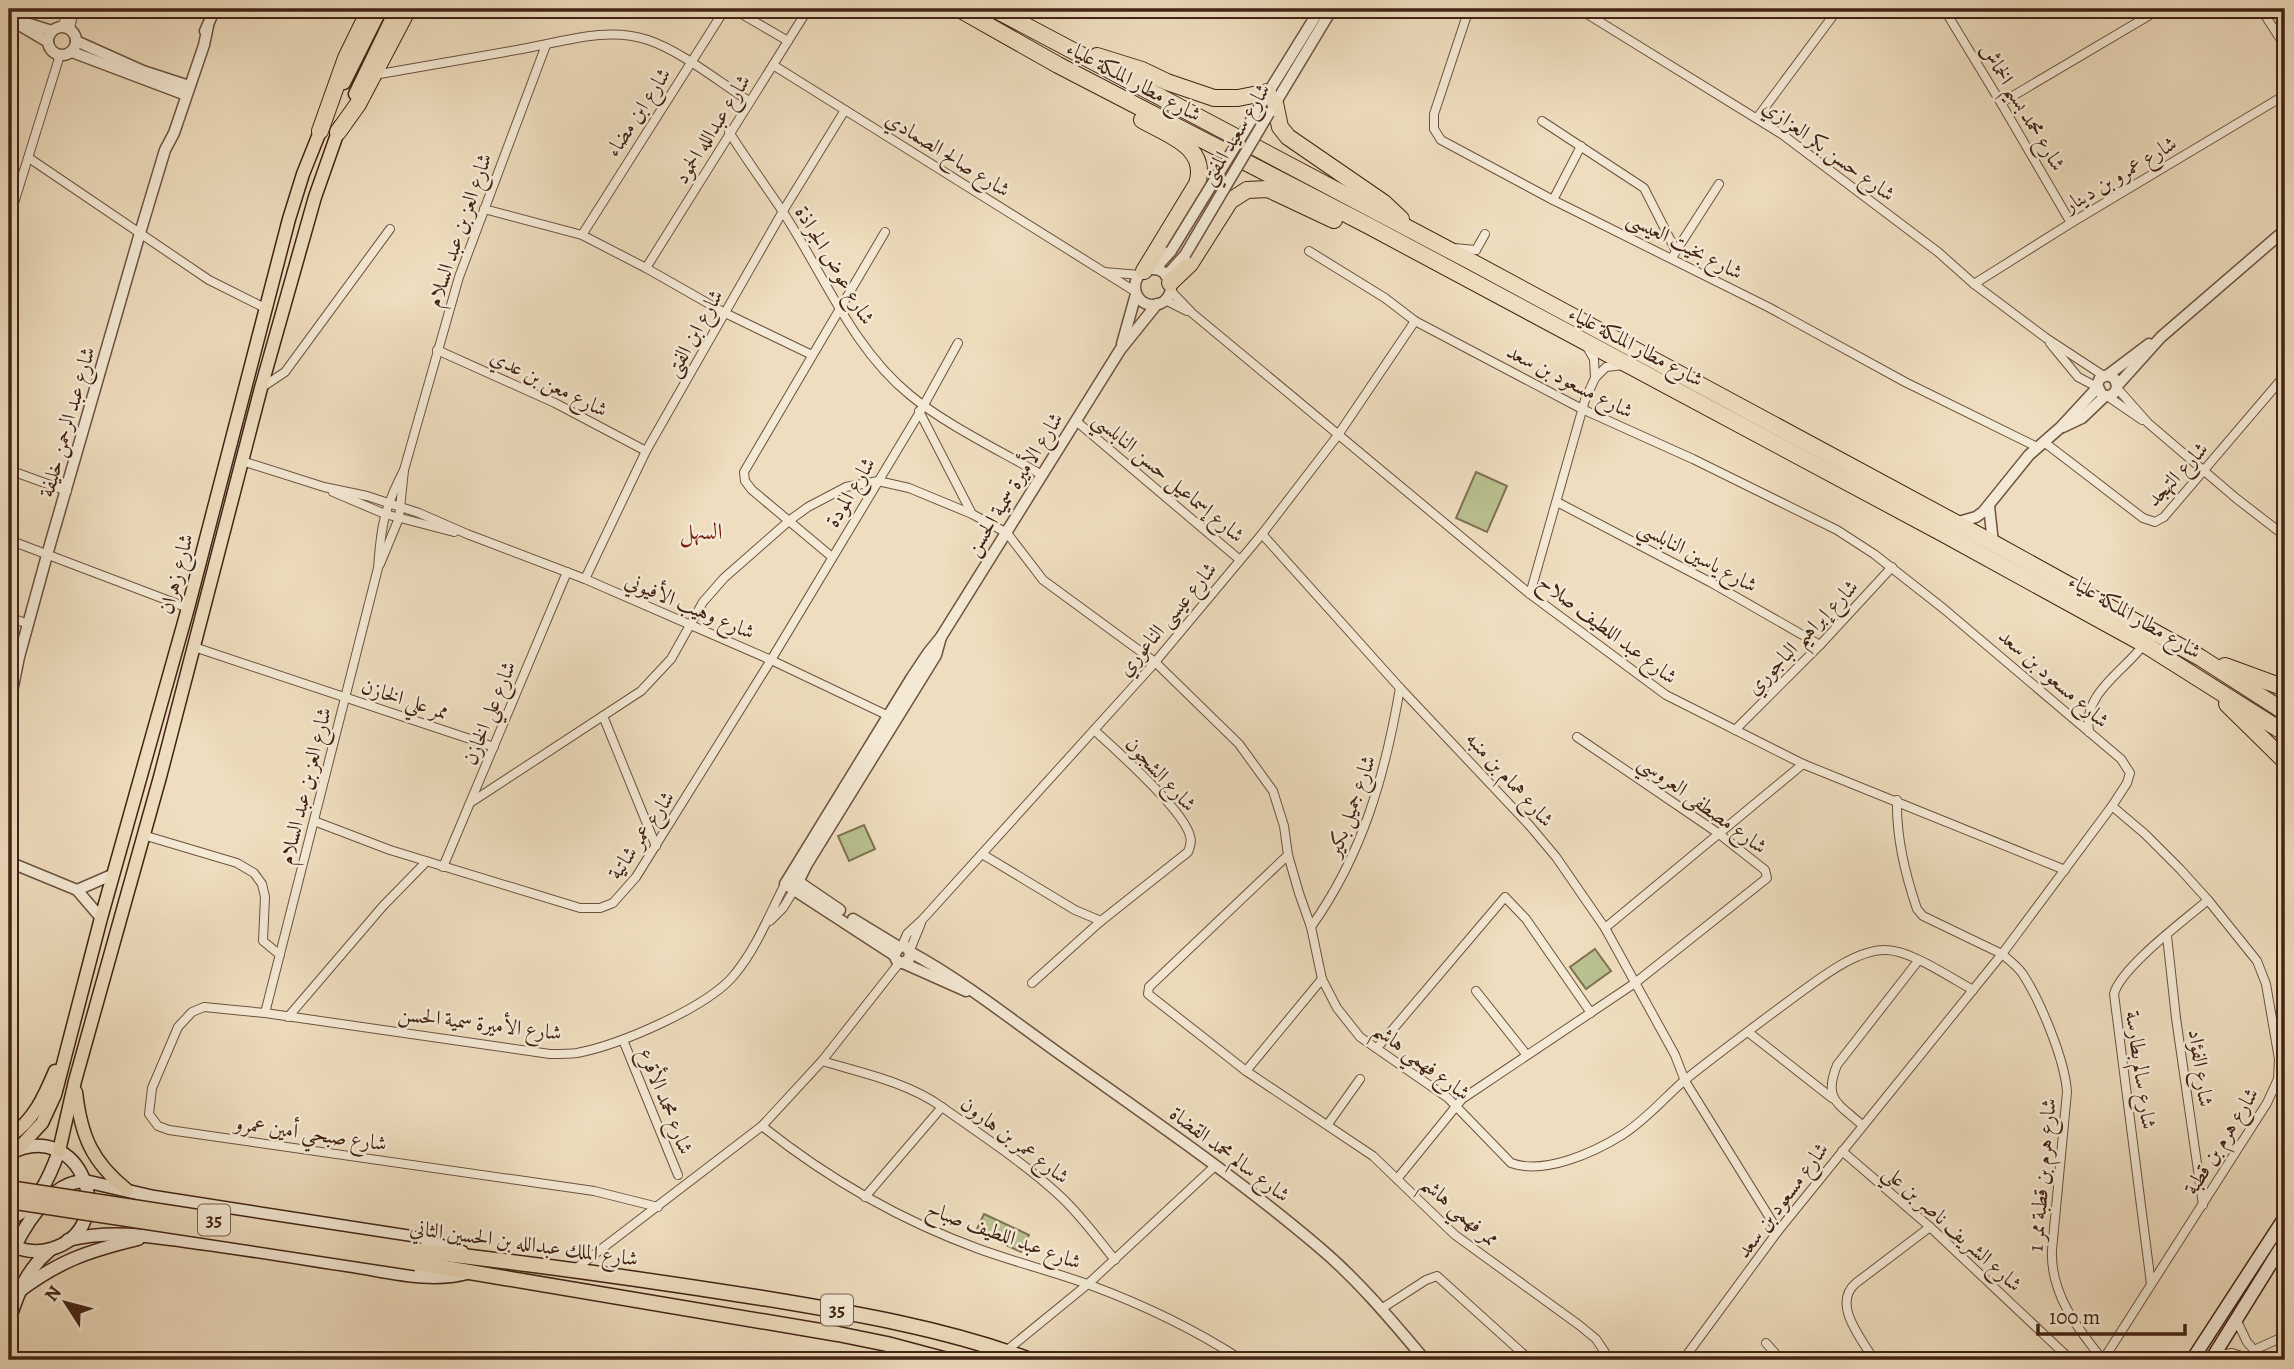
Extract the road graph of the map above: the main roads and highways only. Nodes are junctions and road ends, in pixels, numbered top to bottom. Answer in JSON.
{"nodes":[{"id":1,"x":370,"y":9,"type":"edge"},
{"id":2,"x":381,"y":9,"type":"edge"},
{"id":3,"x":396,"y":9,"type":"edge"},
{"id":4,"x":408,"y":9,"type":"edge"},
{"id":5,"x":959,"y":9,"type":"edge"},
{"id":6,"x":994,"y":9,"type":"edge"},
{"id":7,"x":1071,"y":50,"type":"junction"},
{"id":8,"x":1059,"y":65,"type":"junction"},
{"id":9,"x":320,"y":131,"type":"junction"},
{"id":10,"x":338,"y":132,"type":"junction"},
{"id":11,"x":1409,"y":238,"type":"junction"},
{"id":12,"x":1146,"y":272,"type":"road end"},
{"id":13,"x":1166,"y":291,"type":"road end"},
{"id":14,"x":2201,"y":658,"type":"junction"},
{"id":15,"x":2197,"y":676,"type":"junction"},
{"id":16,"x":2285,"y":688,"type":"edge"},
{"id":17,"x":2285,"y":712,"type":"edge"},
{"id":18,"x":2285,"y":733,"type":"edge"},
{"id":19,"x":2285,"y":761,"type":"edge"},
{"id":20,"x":73,"y":1032,"type":"junction"},
{"id":21,"x":75,"y":1081,"type":"junction"},
{"id":22,"x":9,"y":1137,"type":"edge"},
{"id":23,"x":13,"y":1151,"type":"edge"},
{"id":24,"x":59,"y":1151,"type":"junction"},
{"id":25,"x":85,"y":1181,"type":"junction"},
{"id":26,"x":9,"y":1188,"type":"edge"},
{"id":27,"x":131,"y":1191,"type":"junction"},
{"id":28,"x":9,"y":1201,"type":"edge"},
{"id":29,"x":2285,"y":1217,"type":"edge"},
{"id":30,"x":9,"y":1219,"type":"edge"},
{"id":31,"x":127,"y":1234,"type":"junction"},
{"id":32,"x":147,"y":1237,"type":"junction"},
{"id":33,"x":68,"y":1240,"type":"junction"},
{"id":34,"x":2285,"y":1241,"type":"edge"},
{"id":35,"x":11,"y":1245,"type":"edge"},
{"id":36,"x":53,"y":1248,"type":"junction"},
{"id":37,"x":418,"y":1257,"type":"junction"},
{"id":38,"x":475,"y":1257,"type":"junction"},
{"id":39,"x":9,"y":1260,"type":"edge"},
{"id":40,"x":470,"y":1272,"type":"junction"},
{"id":41,"x":18,"y":1292,"type":"junction"},
{"id":42,"x":9,"y":1321,"type":"edge"},
{"id":43,"x":2213,"y":1358,"type":"edge"},
{"id":44,"x":947,"y":1360,"type":"edge"},
{"id":45,"x":1030,"y":1360,"type":"edge"},
{"id":46,"x":2192,"y":1360,"type":"edge"}],
"edges":[{"from":1,"to":9,"type":"highway"},
{"from":2,"to":9,"type":"main road","name":"شارع زهران"},
{"from":3,"to":10,"type":"main road","name":"شارع زهران"},
{"from":4,"to":10,"type":"highway"},
{"from":5,"to":8,"type":"highway","name":"شارع مطار الملكة علياء"},
{"from":6,"to":7,"type":"highway","name":"شارع مطار الملكة علياء"},
{"from":7,"to":11,"type":"highway","name":"شارع مطار الملكة علياء"},
{"from":7,"to":11,"type":"highway"},
{"from":8,"to":11,"type":"highway","name":"شارع مطار الملكة علياء"},
{"from":8,"to":12,"type":"highway"},
{"from":9,"to":20,"type":"main road","name":"شارع زهران"},
{"from":10,"to":21,"type":"main road","name":"شارع زهران"},
{"from":11,"to":13,"type":"highway"},
{"from":11,"to":14,"type":"highway","name":"شارع مطار الملكة علياء"},
{"from":11,"to":15,"type":"highway","name":"شارع مطار الملكة علياء"},
{"from":14,"to":16,"type":"highway"},
{"from":14,"to":17,"type":"highway","name":"شارع مطار الملكة علياء"},
{"from":15,"to":18,"type":"highway","name":"شارع مطار الملكة علياء"},
{"from":15,"to":19,"type":"highway"},
{"from":20,"to":22,"type":"main road"},
{"from":20,"to":23,"type":"main road","name":"شارع زهران"},
{"from":21,"to":24,"type":"main road","name":"شارع زهران"},
{"from":21,"to":27,"type":"main road"},
{"from":23,"to":24,"type":"main road"},
{"from":24,"to":25,"type":"main road"},
{"from":24,"to":30,"type":"main road"},
{"from":25,"to":27,"type":"main road"},
{"from":25,"to":33,"type":"main road"},
{"from":25,"to":35,"type":"main road"},
{"from":26,"to":37,"type":"highway","name":"شارع الملك عبدالله بن الحسين الثاني","number":"35","bridge":true},
{"from":27,"to":31,"type":"main road"},
{"from":27,"to":38,"type":"main road"},
{"from":28,"to":37,"type":"highway","name":"شارع الملك عبدالله بن الحسين الثاني","number":"35","bridge":true},
{"from":29,"to":46,"type":"main road"},
{"from":31,"to":32,"type":"main road"},
{"from":31,"to":33,"type":"main road"},
{"from":32,"to":40,"type":"main road"},
{"from":32,"to":41,"type":"main road"},
{"from":33,"to":36,"type":"main road"},
{"from":34,"to":43,"type":"main road"},
{"from":35,"to":36,"type":"main road"},
{"from":35,"to":39,"type":"main road"},
{"from":36,"to":41,"type":"main road"},
{"from":37,"to":38,"type":"highway","name":"شارع الملك عبدالله بن الحسين الثاني","number":"35"},
{"from":37,"to":40,"type":"highway","name":"شارع الملك عبدالله بن الحسين الثاني","number":"35"},
{"from":38,"to":45,"type":"highway","name":"شارع الملك عبدالله بن الحسين الثاني","number":"35"},
{"from":40,"to":44,"type":"highway","name":"شارع الملك عبدالله بن الحسين الثاني","number":"35"},
{"from":41,"to":42,"type":"main road"}]}
